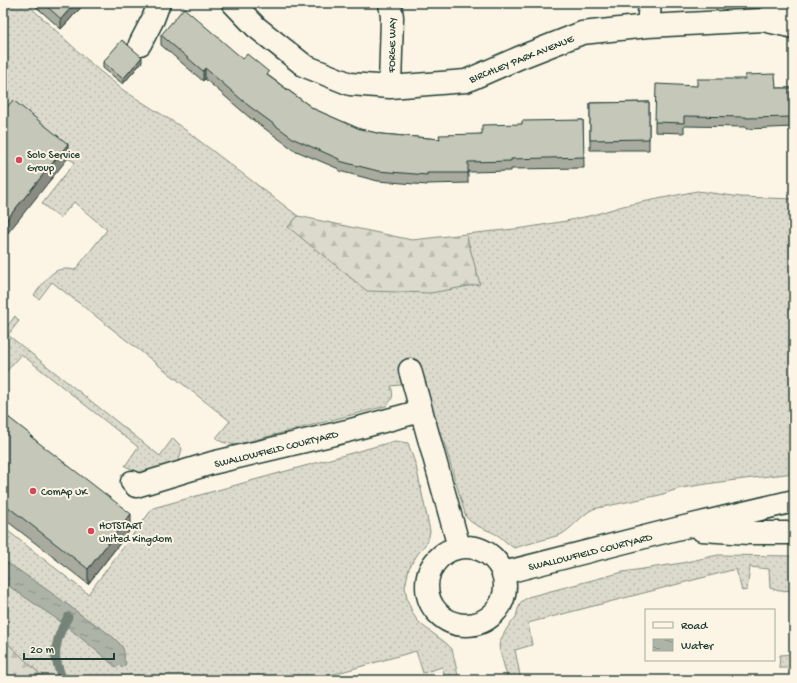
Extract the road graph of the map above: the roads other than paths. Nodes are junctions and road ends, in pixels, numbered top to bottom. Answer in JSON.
{"nodes":[{"id":1,"x":159,"y":3,"type":"edge"},
{"id":2,"x":233,"y":3,"type":"edge"},
{"id":3,"x":390,"y":3,"type":"edge"},
{"id":4,"x":650,"y":3,"type":"edge"},
{"id":5,"x":794,"y":7,"type":"edge"},
{"id":6,"x":763,"y":20,"type":"junction"},
{"id":7,"x":648,"y":26,"type":"junction"},
{"id":8,"x":794,"y":27,"type":"edge"},
{"id":9,"x":140,"y":44,"type":"dead end"},
{"id":10,"x":390,"y":87,"type":"junction"},
{"id":11,"x":410,"y":370,"type":"dead end"},
{"id":12,"x":421,"y":411,"type":"junction"},
{"id":13,"x":132,"y":482,"type":"dead end"},
{"id":14,"x":794,"y":501,"type":"edge"},
{"id":15,"x":676,"y":529,"type":"junction"},
{"id":16,"x":794,"y":533,"type":"edge"},
{"id":17,"x":459,"y":547,"type":"junction"},
{"id":18,"x":503,"y":573,"type":"junction"}],
"edges":[{"from":1,"to":9,"type":"street"},
{"from":2,"to":10,"type":"street","name":"BIRCHLEY PARK AVENUE"},
{"from":3,"to":10,"type":"street","name":"FORGE WAY"},
{"from":4,"to":7,"type":"street"},
{"from":5,"to":6,"type":"street","name":"BIRCHLEY PARK AVENUE"},
{"from":6,"to":7,"type":"street","name":"BIRCHLEY PARK AVENUE"},
{"from":6,"to":8,"type":"street","name":"BIRCHLEY PARK AVENUE"},
{"from":7,"to":10,"type":"street","name":"BIRCHLEY PARK AVENUE"},
{"from":11,"to":12,"type":"street"},
{"from":12,"to":13,"type":"street","name":"SWALLOWFIELD COURTYARD"},
{"from":12,"to":17,"type":"street"},
{"from":14,"to":15,"type":"street","name":"SWALLOWFIELD COURTYARD"},
{"from":15,"to":16,"type":"street","name":"SWALLOWFIELD COURTYARD"},
{"from":15,"to":18,"type":"street","name":"SWALLOWFIELD COURTYARD"},
{"from":17,"to":18,"type":"street"},
{"from":17,"to":18,"type":"street"}]}
